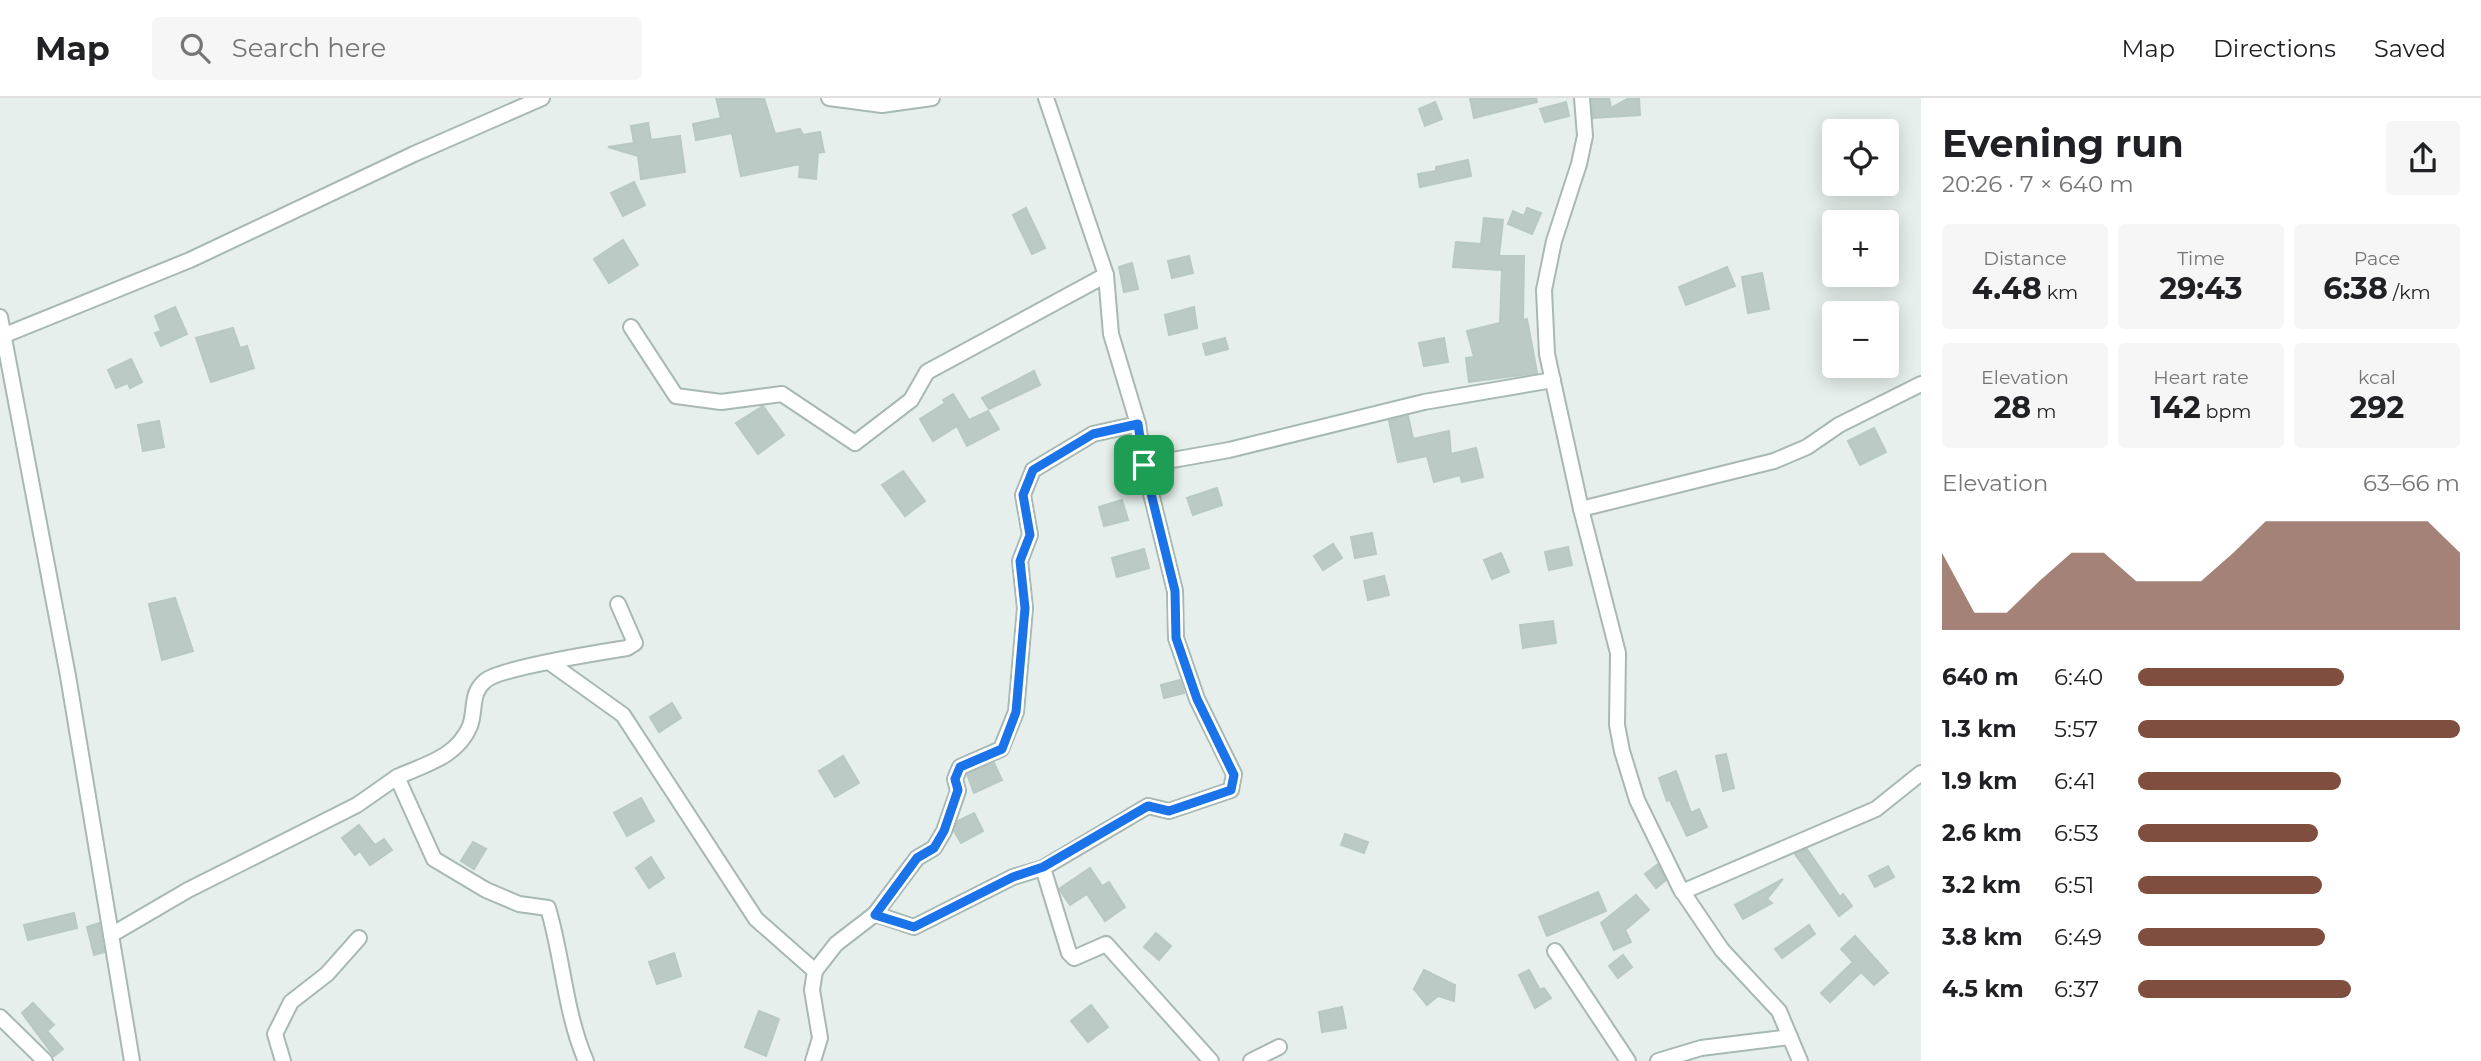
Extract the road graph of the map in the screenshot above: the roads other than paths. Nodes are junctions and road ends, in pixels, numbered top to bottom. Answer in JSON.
{"nodes":[{"id":1,"x":542,"y":98,"type":"edge"},
{"id":2,"x":829,"y":98,"type":"edge"},
{"id":3,"x":932,"y":98,"type":"edge"},
{"id":4,"x":1046,"y":98,"type":"edge"},
{"id":5,"x":1582,"y":98,"type":"edge"},
{"id":6,"x":1106,"y":275,"type":"junction"},
{"id":7,"x":0,"y":317,"type":"edge"},
{"id":8,"x":631,"y":327,"type":"dead end"},
{"id":9,"x":2,"y":336,"type":"edge"},
{"id":10,"x":1553,"y":380,"type":"junction"},
{"id":11,"x":1921,"y":384,"type":"edge"},
{"id":12,"x":1138,"y":424,"type":"junction"},
{"id":13,"x":1144,"y":465,"type":"junction"},
{"id":14,"x":1581,"y":509,"type":"junction"},
{"id":15,"x":618,"y":604,"type":"dead end"},
{"id":16,"x":549,"y":662,"type":"junction"},
{"id":17,"x":1921,"y":773,"type":"edge"},
{"id":18,"x":397,"y":777,"type":"junction"},
{"id":19,"x":1043,"y":867,"type":"junction"},
{"id":20,"x":1682,"y":892,"type":"junction"},
{"id":21,"x":875,"y":915,"type":"junction"},
{"id":22,"x":111,"y":935,"type":"junction"},
{"id":23,"x":359,"y":938,"type":"dead end"},
{"id":24,"x":1555,"y":951,"type":"dead end"},
{"id":25,"x":815,"y":971,"type":"junction"},
{"id":26,"x":0,"y":1017,"type":"edge"},
{"id":27,"x":1790,"y":1037,"type":"junction"},
{"id":28,"x":1279,"y":1047,"type":"dead end"},
{"id":29,"x":45,"y":1061,"type":"edge"},
{"id":30,"x":132,"y":1061,"type":"edge"},
{"id":31,"x":283,"y":1061,"type":"edge"},
{"id":32,"x":586,"y":1061,"type":"edge"},
{"id":33,"x":813,"y":1061,"type":"edge"},
{"id":34,"x":1211,"y":1061,"type":"edge"},
{"id":35,"x":1251,"y":1061,"type":"edge"},
{"id":36,"x":1628,"y":1061,"type":"edge"},
{"id":37,"x":1658,"y":1061,"type":"edge"},
{"id":38,"x":1800,"y":1061,"type":"edge"}],
"edges":[{"from":1,"to":9,"type":"street"},
{"from":2,"to":3,"type":"street"},
{"from":4,"to":6,"type":"street"},
{"from":5,"to":10,"type":"street"},
{"from":6,"to":8,"type":"street"},
{"from":6,"to":12,"type":"street"},
{"from":7,"to":9,"type":"street"},
{"from":9,"to":22,"type":"street"},
{"from":10,"to":13,"type":"street"},
{"from":10,"to":14,"type":"street"},
{"from":11,"to":14,"type":"street"},
{"from":12,"to":13,"type":"street"},
{"from":12,"to":21,"type":"street"},
{"from":13,"to":19,"type":"street"},
{"from":14,"to":20,"type":"street"},
{"from":15,"to":16,"type":"street"},
{"from":16,"to":18,"type":"street"},
{"from":16,"to":25,"type":"street"},
{"from":17,"to":20,"type":"street"},
{"from":18,"to":22,"type":"street"},
{"from":18,"to":32,"type":"street"},
{"from":19,"to":21,"type":"street"},
{"from":19,"to":34,"type":"street"},
{"from":20,"to":27,"type":"street"},
{"from":21,"to":25,"type":"street"},
{"from":22,"to":30,"type":"street"},
{"from":23,"to":31,"type":"street"},
{"from":24,"to":36,"type":"street"},
{"from":25,"to":33,"type":"street"},
{"from":26,"to":29,"type":"street"},
{"from":27,"to":37,"type":"street"},
{"from":27,"to":38,"type":"street"},
{"from":28,"to":35,"type":"street"}]}
